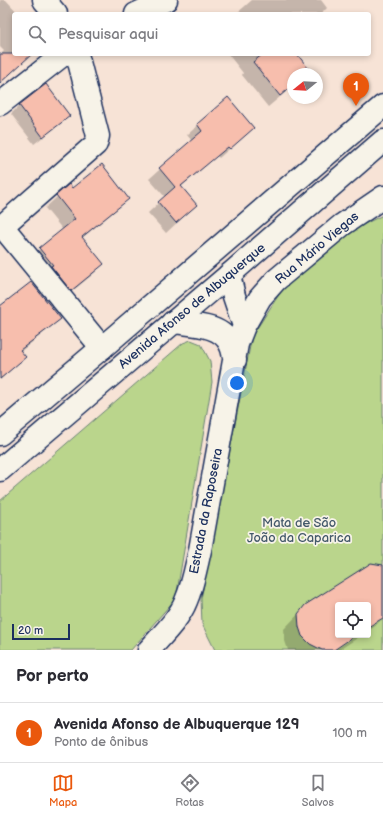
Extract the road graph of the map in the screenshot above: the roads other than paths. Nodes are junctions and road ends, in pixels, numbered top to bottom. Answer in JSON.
{"nodes":[{"id":1,"x":44,"y":0,"type":"edge"},
{"id":2,"x":166,"y":0,"type":"edge"},
{"id":3,"x":54,"y":12,"type":"edge"},
{"id":4,"x":140,"y":12,"type":"edge"},
{"id":5,"x":61,"y":56,"type":"edge"},
{"id":6,"x":78,"y":56,"type":"edge"},
{"id":7,"x":0,"y":104,"type":"edge"},
{"id":8,"x":383,"y":106,"type":"edge"},
{"id":9,"x":383,"y":141,"type":"edge"},
{"id":10,"x":383,"y":197,"type":"edge"},
{"id":11,"x":1,"y":227,"type":"edge"},
{"id":12,"x":229,"y":275,"type":"junction"},
{"id":13,"x":173,"y":322,"type":"junction"},
{"id":14,"x":244,"y":326,"type":"junction"},
{"id":15,"x":102,"y":348,"type":"junction"},
{"id":16,"x":235,"y":360,"type":"junction"},
{"id":17,"x":0,"y":434,"type":"edge"},
{"id":18,"x":0,"y":470,"type":"edge"},
{"id":19,"x":149,"y":650,"type":"edge"}],
"edges":[{"from":1,"to":3,"type":"street"},
{"from":2,"to":4,"type":"street"},
{"from":5,"to":7,"type":"street"},
{"from":6,"to":11,"type":"street"},
{"from":8,"to":15,"type":"street","name":"Avenida Afonso de Albuquerque"},
{"from":9,"to":12,"type":"street","name":"Avenida Afonso de Albuquerque"},
{"from":10,"to":14,"type":"street","name":"Rua Mário Viegas"},
{"from":11,"to":15,"type":"street"},
{"from":12,"to":13,"type":"street","name":"Avenida Afonso de Albuquerque"},
{"from":12,"to":14,"type":"street"},
{"from":13,"to":16,"type":"street","name":"Estrada da Raposeira"},
{"from":13,"to":18,"type":"street","name":"Avenida Afonso de Albuquerque"},
{"from":14,"to":16,"type":"street","name":"Estrada da Raposeira"},
{"from":15,"to":17,"type":"street","name":"Avenida Afonso de Albuquerque"},
{"from":16,"to":19,"type":"street","name":"Estrada da Raposeira"}]}
